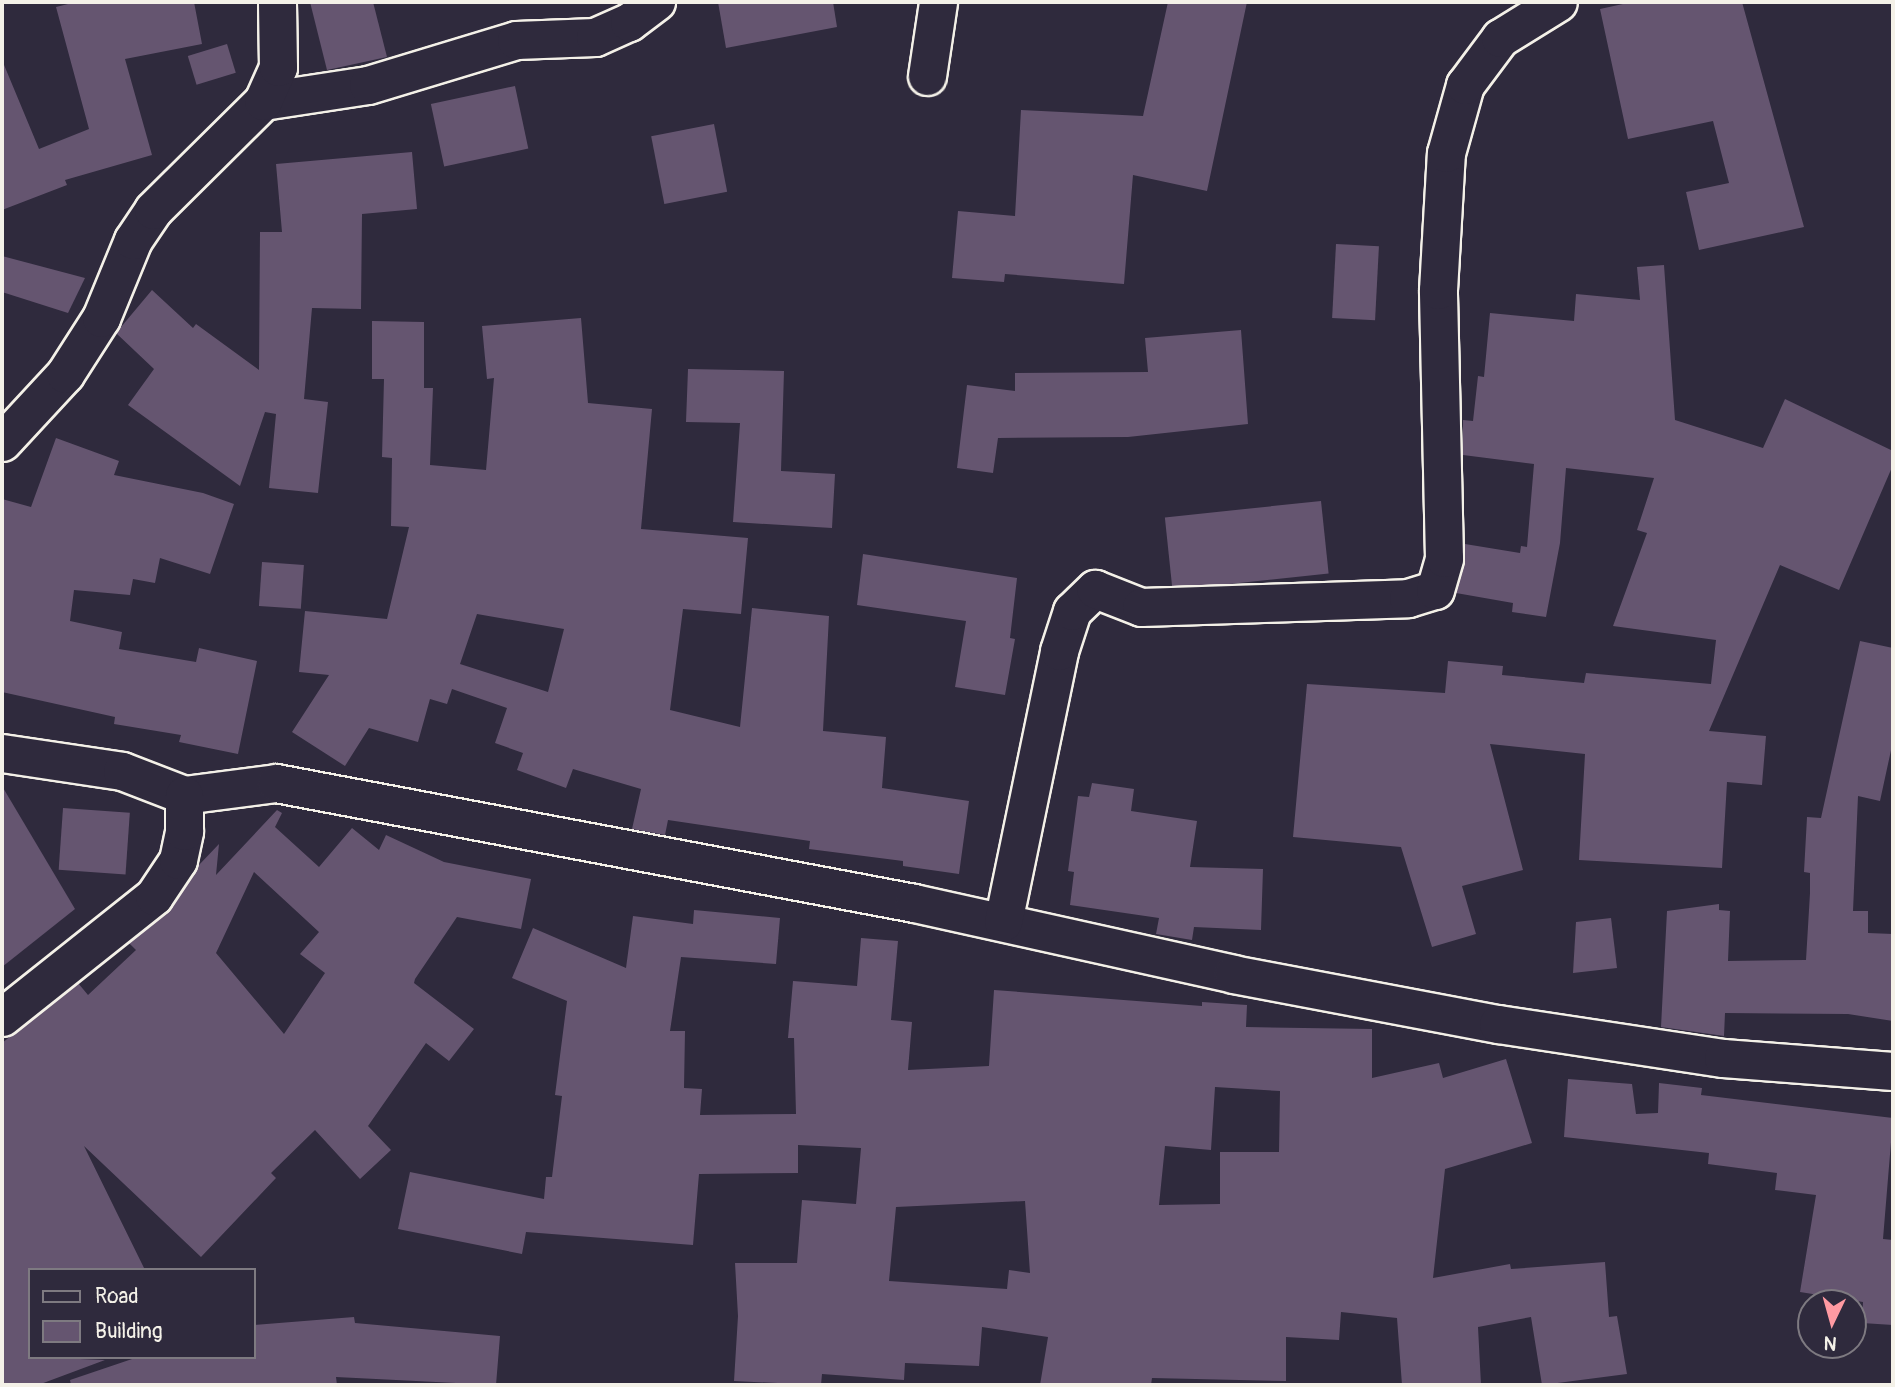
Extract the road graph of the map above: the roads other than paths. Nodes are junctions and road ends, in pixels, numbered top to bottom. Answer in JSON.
{"nodes":[{"id":1,"x":277,"y":2,"type":"edge"},
{"id":2,"x":656,"y":2,"type":"edge"},
{"id":3,"x":938,"y":2,"type":"edge"},
{"id":4,"x":1558,"y":2,"type":"edge"},
{"id":5,"x":927,"y":76,"type":"dead end"},
{"id":6,"x":262,"y":101,"type":"junction"},
{"id":7,"x":2,"y":442,"type":"edge"},
{"id":8,"x":2,"y":753,"type":"edge"},
{"id":9,"x":184,"y":795,"type":"junction"},
{"id":10,"x":1003,"y":922,"type":"junction"},
{"id":11,"x":2,"y":1017,"type":"edge"},
{"id":12,"x":1893,"y":1071,"type":"edge"}],
"edges":[{"from":1,"to":6,"type":"street"},
{"from":2,"to":6,"type":"street"},
{"from":3,"to":5,"type":"street"},
{"from":4,"to":10,"type":"street"},
{"from":6,"to":7,"type":"street"},
{"from":8,"to":9,"type":"street"},
{"from":9,"to":10,"type":"street"},
{"from":9,"to":11,"type":"street"},
{"from":10,"to":12,"type":"street"}]}
